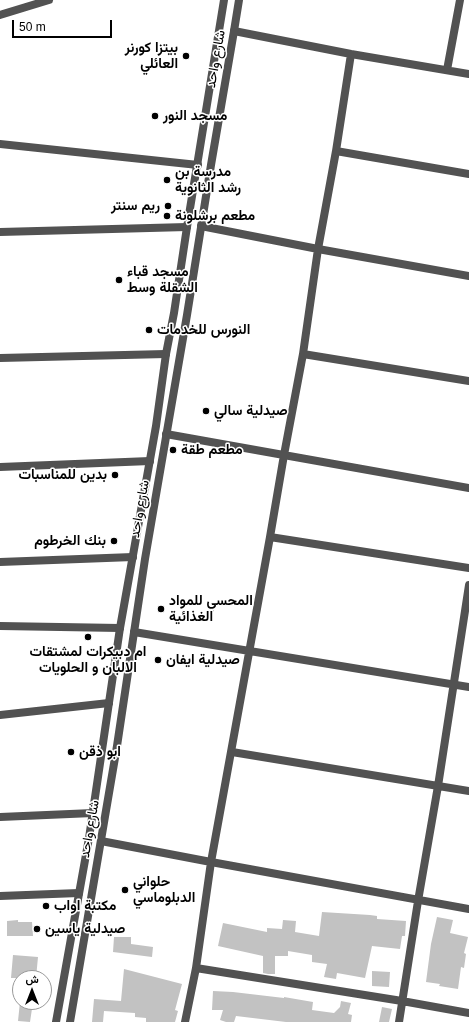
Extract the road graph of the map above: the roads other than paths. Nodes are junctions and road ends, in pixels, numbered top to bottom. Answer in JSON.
{"nodes":[{"id":1,"x":49,"y":0,"type":"edge"},
{"id":2,"x":224,"y":0,"type":"edge"},
{"id":3,"x":238,"y":0,"type":"edge"},
{"id":4,"x":460,"y":0,"type":"edge"},
{"id":5,"x":0,"y":15,"type":"edge"},
{"id":6,"x":234,"y":31,"type":"junction"},
{"id":7,"x":351,"y":54,"type":"junction"},
{"id":8,"x":447,"y":70,"type":"junction"},
{"id":9,"x":469,"y":74,"type":"edge"},
{"id":10,"x":0,"y":144,"type":"edge"},
{"id":11,"x":336,"y":151,"type":"junction"},
{"id":12,"x":198,"y":165,"type":"junction"},
{"id":13,"x":469,"y":174,"type":"edge"},
{"id":14,"x":201,"y":226,"type":"junction"},
{"id":15,"x":187,"y":227,"type":"junction"},
{"id":16,"x":0,"y":232,"type":"edge"},
{"id":17,"x":318,"y":249,"type":"junction"},
{"id":18,"x":182,"y":260,"type":"junction"},
{"id":19,"x":195,"y":262,"type":"junction"},
{"id":20,"x":469,"y":276,"type":"edge"},
{"id":21,"x":174,"y":313,"type":"junction"},
{"id":22,"x":187,"y":315,"type":"junction"},
{"id":23,"x":166,"y":354,"type":"junction"},
{"id":24,"x":303,"y":354,"type":"junction"},
{"id":25,"x":0,"y":358,"type":"edge"},
{"id":26,"x":469,"y":381,"type":"edge"},
{"id":27,"x":166,"y":434,"type":"junction"},
{"id":28,"x":284,"y":455,"type":"junction"},
{"id":29,"x":150,"y":461,"type":"junction"},
{"id":30,"x":0,"y":468,"type":"edge"},
{"id":31,"x":469,"y":488,"type":"edge"},
{"id":32,"x":270,"y":537,"type":"junction"},
{"id":33,"x":133,"y":557,"type":"junction"},
{"id":34,"x":0,"y":562,"type":"edge"},
{"id":35,"x":469,"y":568,"type":"edge"},
{"id":36,"x":469,"y":586,"type":"edge"},
{"id":37,"x":0,"y":626,"type":"edge"},
{"id":38,"x":120,"y":628,"type":"junction"},
{"id":39,"x":134,"y":632,"type":"junction"},
{"id":40,"x":249,"y":651,"type":"junction"},
{"id":41,"x":453,"y":684,"type":"junction"},
{"id":42,"x":469,"y":687,"type":"edge"},
{"id":43,"x":109,"y":704,"type":"junction"},
{"id":44,"x":0,"y":715,"type":"edge"},
{"id":45,"x":103,"y":744,"type":"junction"},
{"id":46,"x":117,"y":746,"type":"junction"},
{"id":47,"x":232,"y":752,"type":"junction"},
{"id":48,"x":438,"y":786,"type":"junction"},
{"id":49,"x":469,"y":791,"type":"edge"},
{"id":50,"x":93,"y":813,"type":"junction"},
{"id":51,"x":0,"y":817,"type":"edge"},
{"id":52,"x":101,"y":841,"type":"junction"},
{"id":53,"x":211,"y":862,"type":"junction"},
{"id":54,"x":79,"y":893,"type":"junction"},
{"id":55,"x":0,"y":896,"type":"edge"},
{"id":56,"x":418,"y":901,"type":"junction"},
{"id":57,"x":469,"y":909,"type":"edge"},
{"id":58,"x":196,"y":968,"type":"junction"},
{"id":59,"x":402,"y":1001,"type":"junction"},
{"id":60,"x":469,"y":1013,"type":"edge"},
{"id":61,"x":56,"y":1022,"type":"edge"},
{"id":62,"x":70,"y":1022,"type":"edge"},
{"id":63,"x":185,"y":1022,"type":"edge"},
{"id":64,"x":399,"y":1022,"type":"edge"}],
"edges":[{"from":1,"to":5,"type":"street"},
{"from":2,"to":12,"type":"street","name":"شارع واحد"},
{"from":3,"to":6,"type":"street","name":"شارع واحد"},
{"from":4,"to":8,"type":"street"},
{"from":6,"to":7,"type":"street"},
{"from":6,"to":14,"type":"street","name":"شارع واحد"},
{"from":7,"to":8,"type":"street"},
{"from":7,"to":11,"type":"street"},
{"from":8,"to":9,"type":"street"},
{"from":10,"to":12,"type":"street"},
{"from":11,"to":13,"type":"street"},
{"from":11,"to":17,"type":"street"},
{"from":12,"to":15,"type":"street","name":"شارع واحد"},
{"from":14,"to":17,"type":"street"},
{"from":14,"to":19,"type":"street","name":"شارع واحد"},
{"from":15,"to":16,"type":"street"},
{"from":15,"to":18,"type":"street","name":"شارع واحد"},
{"from":17,"to":20,"type":"street"},
{"from":17,"to":24,"type":"street"},
{"from":18,"to":19,"type":"street"},
{"from":18,"to":21,"type":"street","name":"شارع واحد"},
{"from":19,"to":22,"type":"street","name":"شارع واحد"},
{"from":21,"to":22,"type":"street"},
{"from":21,"to":23,"type":"street","name":"شارع واحد"},
{"from":22,"to":27,"type":"street","name":"شارع واحد"},
{"from":23,"to":25,"type":"street"},
{"from":23,"to":29,"type":"street","name":"شارع واحد"},
{"from":24,"to":26,"type":"street"},
{"from":24,"to":28,"type":"street"},
{"from":27,"to":28,"type":"street"},
{"from":27,"to":39,"type":"street","name":"شارع واحد"},
{"from":28,"to":31,"type":"street"},
{"from":28,"to":32,"type":"street"},
{"from":29,"to":30,"type":"street"},
{"from":29,"to":33,"type":"street","name":"شارع واحد"},
{"from":32,"to":35,"type":"street"},
{"from":32,"to":40,"type":"street"},
{"from":33,"to":34,"type":"street"},
{"from":33,"to":38,"type":"street","name":"شارع واحد"},
{"from":36,"to":41,"type":"street"},
{"from":37,"to":38,"type":"street"},
{"from":38,"to":43,"type":"street","name":"شارع واحد"},
{"from":39,"to":40,"type":"street"},
{"from":39,"to":46,"type":"street","name":"شارع واحد"},
{"from":40,"to":41,"type":"street"},
{"from":40,"to":47,"type":"street"},
{"from":41,"to":42,"type":"street"},
{"from":41,"to":48,"type":"street"},
{"from":43,"to":44,"type":"street"},
{"from":43,"to":45,"type":"street","name":"شارع واحد"},
{"from":45,"to":46,"type":"street"},
{"from":45,"to":50,"type":"street","name":"شارع واحد"},
{"from":46,"to":52,"type":"street","name":"شارع واحد"},
{"from":47,"to":48,"type":"street"},
{"from":47,"to":53,"type":"street"},
{"from":48,"to":49,"type":"street"},
{"from":48,"to":56,"type":"street"},
{"from":50,"to":51,"type":"street"},
{"from":50,"to":54,"type":"street","name":"شارع واحد"},
{"from":52,"to":53,"type":"street"},
{"from":52,"to":62,"type":"street","name":"شارع واحد"},
{"from":53,"to":56,"type":"street"},
{"from":53,"to":58,"type":"street"},
{"from":54,"to":55,"type":"street"},
{"from":54,"to":61,"type":"street","name":"شارع واحد"},
{"from":56,"to":57,"type":"street"},
{"from":56,"to":59,"type":"street"},
{"from":58,"to":59,"type":"street"},
{"from":58,"to":63,"type":"street"},
{"from":59,"to":60,"type":"street"},
{"from":59,"to":64,"type":"street"}]}
